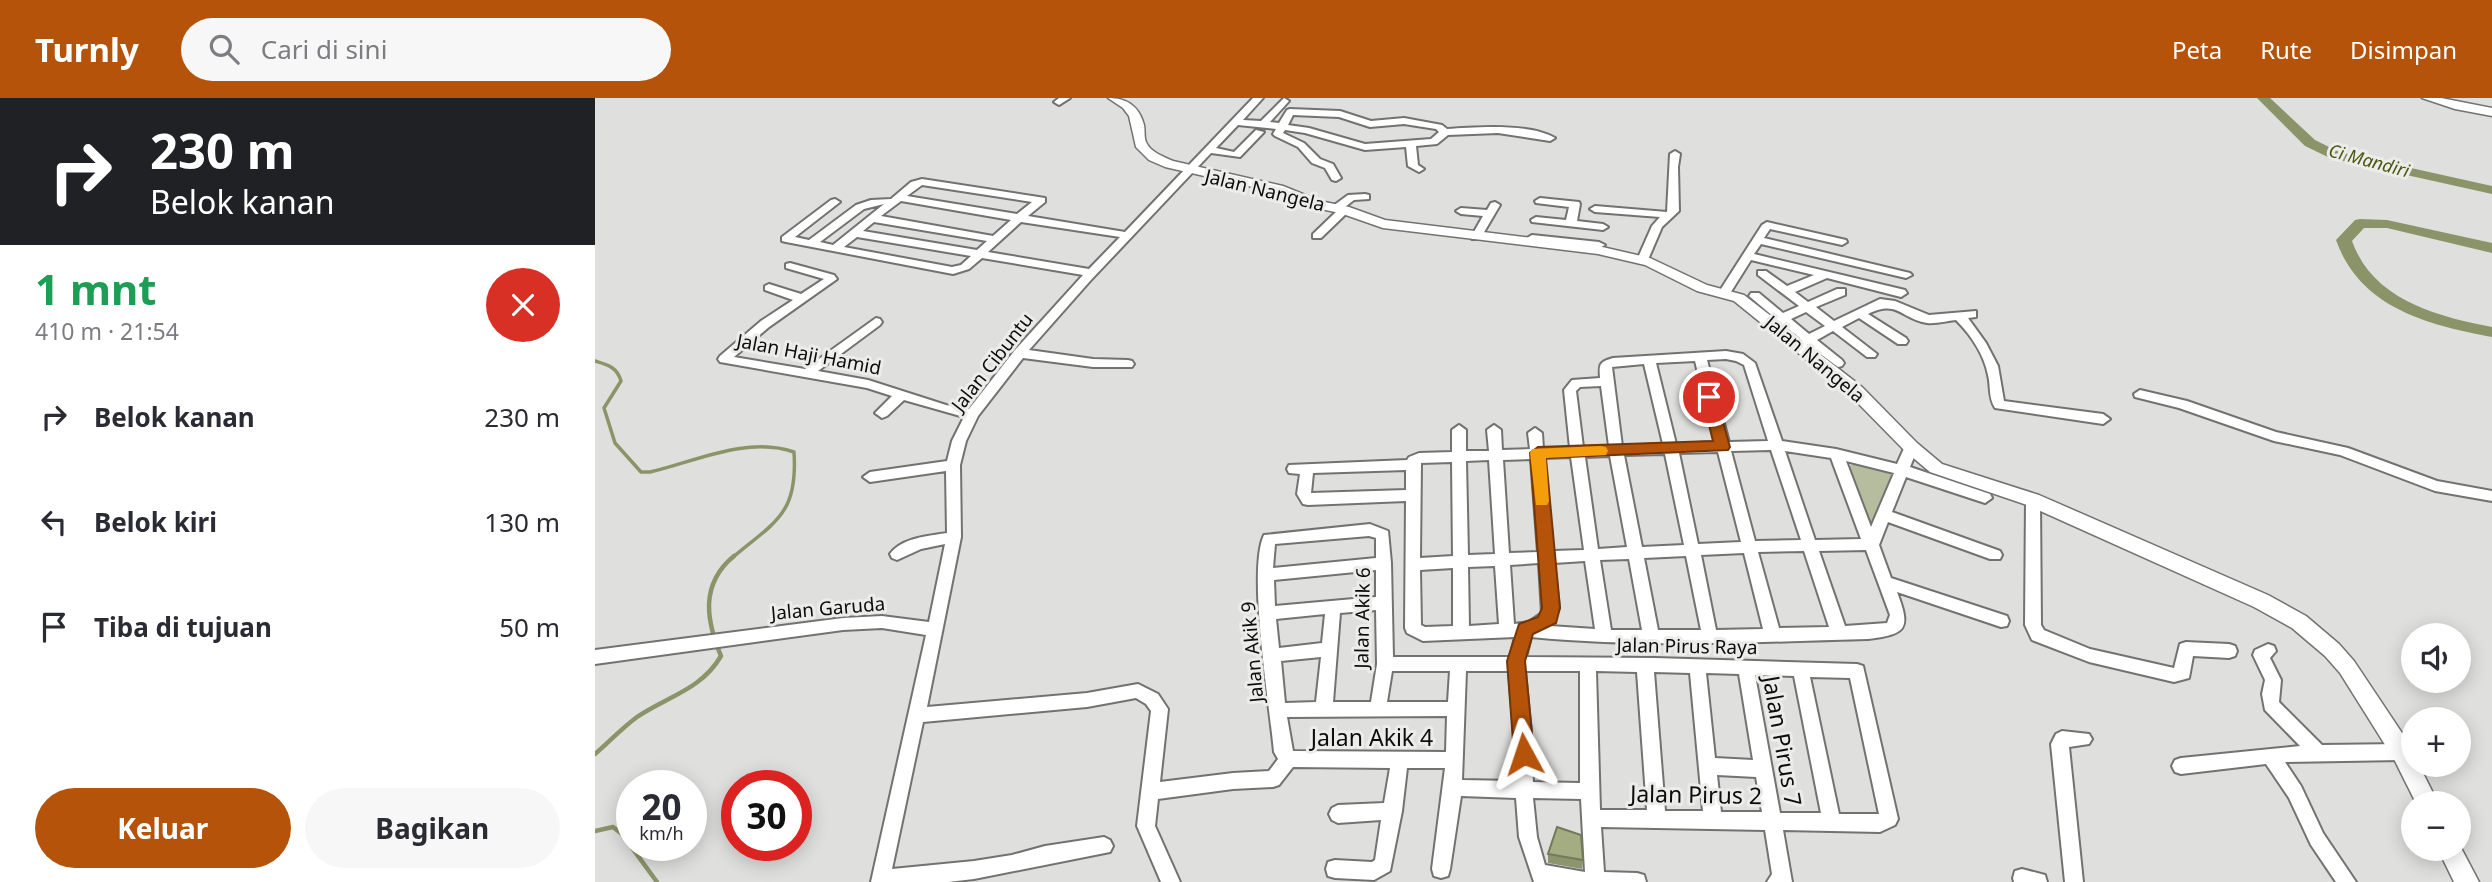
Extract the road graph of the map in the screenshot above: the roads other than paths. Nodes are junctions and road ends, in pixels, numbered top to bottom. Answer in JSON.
{"nodes":[{"id":1,"x":1114,"y":98,"type":"edge"},
{"id":2,"x":1258,"y":98,"type":"edge"},
{"id":3,"x":2428,"y":98,"type":"edge"},
{"id":4,"x":1283,"y":101,"type":"dead end"},
{"id":5,"x":2492,"y":112,"type":"edge"},
{"id":6,"x":1235,"y":122,"type":"junction"},
{"id":7,"x":1283,"y":127,"type":"junction"},
{"id":8,"x":1261,"y":128,"type":"junction"},
{"id":9,"x":1445,"y":132,"type":"junction"},
{"id":10,"x":1551,"y":138,"type":"dead end"},
{"id":11,"x":1411,"y":146,"type":"junction"},
{"id":12,"x":1209,"y":149,"type":"junction"},
{"id":13,"x":1675,"y":154,"type":"dead end"},
{"id":14,"x":1419,"y":169,"type":"dead end"},
{"id":15,"x":1188,"y":170,"type":"junction"},
{"id":16,"x":1336,"y":178,"type":"dead end"},
{"id":17,"x":1366,"y":197,"type":"dead end"},
{"id":18,"x":897,"y":200,"type":"junction"},
{"id":19,"x":1540,"y":201,"type":"dead end"},
{"id":20,"x":860,"y":207,"type":"junction"},
{"id":21,"x":1340,"y":209,"type":"junction"},
{"id":22,"x":1461,"y":211,"type":"dead end"},
{"id":23,"x":1671,"y":215,"type":"junction"},
{"id":24,"x":872,"y":218,"type":"junction"},
{"id":25,"x":1019,"y":218,"type":"junction"},
{"id":26,"x":1536,"y":220,"type":"dead end"},
{"id":27,"x":1571,"y":223,"type":"junction"},
{"id":28,"x":1603,"y":227,"type":"junction"},
{"id":29,"x":855,"y":233,"type":"junction"},
{"id":30,"x":1126,"y":235,"type":"junction"},
{"id":31,"x":1317,"y":236,"type":"dead end"},
{"id":32,"x":1476,"y":237,"type":"junction"},
{"id":33,"x":1532,"y":238,"type":"dead end"},
{"id":34,"x":994,"y":239,"type":"junction"},
{"id":35,"x":1759,"y":240,"type":"junction"},
{"id":36,"x":1842,"y":242,"type":"dead end"},
{"id":37,"x":811,"y":244,"type":"junction"},
{"id":38,"x":1598,"y":247,"type":"junction"},
{"id":39,"x":835,"y":249,"type":"junction"},
{"id":40,"x":978,"y":254,"type":"junction"},
{"id":41,"x":1749,"y":256,"type":"junction"},
{"id":42,"x":1643,"y":260,"type":"junction"},
{"id":43,"x":790,"y":266,"type":"dead end"},
{"id":44,"x":1091,"y":273,"type":"junction"},
{"id":45,"x":1762,"y":273,"type":"dead end"},
{"id":46,"x":1825,"y":275,"type":"junction"},
{"id":47,"x":1906,"y":275,"type":"dead end"},
{"id":48,"x":769,"y":288,"type":"dead end"},
{"id":49,"x":1786,"y":291,"type":"junction"},
{"id":50,"x":1725,"y":292,"type":"junction"},
{"id":51,"x":1841,"y":292,"type":"dead end"},
{"id":52,"x":1901,"y":293,"type":"dead end"},
{"id":53,"x":1755,"y":296,"type":"dead end"},
{"id":54,"x":803,"y":299,"type":"junction"},
{"id":55,"x":1806,"y":306,"type":"junction"},
{"id":56,"x":1859,"y":313,"type":"junction"},
{"id":57,"x":1777,"y":320,"type":"junction"},
{"id":58,"x":876,"y":322,"type":"dead end"},
{"id":59,"x":1833,"y":326,"type":"junction"},
{"id":60,"x":1803,"y":341,"type":"junction"},
{"id":61,"x":1902,"y":341,"type":"dead end"},
{"id":62,"x":1019,"y":354,"type":"junction"},
{"id":63,"x":1871,"y":354,"type":"dead end"},
{"id":64,"x":1700,"y":358,"type":"junction"},
{"id":65,"x":1649,"y":361,"type":"junction"},
{"id":66,"x":1839,"y":362,"type":"dead end"},
{"id":67,"x":1128,"y":364,"type":"dead end"},
{"id":68,"x":809,"y":372,"type":"junction"},
{"id":69,"x":1606,"y":382,"type":"junction"},
{"id":70,"x":903,"y":394,"type":"junction"},
{"id":71,"x":2140,"y":394,"type":"dead end"},
{"id":72,"x":882,"y":413,"type":"dead end"},
{"id":73,"x":972,"y":414,"type":"junction"},
{"id":74,"x":2103,"y":419,"type":"dead end"},
{"id":75,"x":1459,"y":430,"type":"dead end"},
{"id":76,"x":1494,"y":430,"type":"dead end"},
{"id":77,"x":1535,"y":433,"type":"dead end"},
{"id":78,"x":1777,"y":445,"type":"junction"},
{"id":79,"x":1723,"y":447,"type":"junction"},
{"id":80,"x":1911,"y":447,"type":"junction"},
{"id":81,"x":1670,"y":448,"type":"junction"},
{"id":82,"x":1616,"y":450,"type":"junction"},
{"id":83,"x":1577,"y":452,"type":"junction"},
{"id":84,"x":1538,"y":453,"type":"junction"},
{"id":85,"x":1496,"y":454,"type":"junction"},
{"id":86,"x":1836,"y":454,"type":"junction"},
{"id":87,"x":1458,"y":456,"type":"junction"},
{"id":88,"x":953,"y":465,"type":"junction"},
{"id":89,"x":1413,"y":465,"type":"junction"},
{"id":90,"x":1903,"y":468,"type":"junction"},
{"id":91,"x":1936,"y":468,"type":"junction"},
{"id":92,"x":870,"y":477,"type":"dead end"},
{"id":93,"x":1414,"y":495,"type":"junction"},
{"id":94,"x":2492,"y":496,"type":"edge"},
{"id":95,"x":1985,"y":498,"type":"dead end"},
{"id":96,"x":2033,"y":500,"type":"junction"},
{"id":97,"x":1884,"y":515,"type":"junction"},
{"id":98,"x":1378,"y":531,"type":"joint"},
{"id":99,"x":954,"y":537,"type":"junction"},
{"id":100,"x":1872,"y":544,"type":"junction"},
{"id":101,"x":1810,"y":545,"type":"junction"},
{"id":102,"x":1749,"y":547,"type":"junction"},
{"id":103,"x":1693,"y":551,"type":"junction"},
{"id":104,"x":897,"y":554,"type":"dead end"},
{"id":105,"x":1636,"y":554,"type":"junction"},
{"id":106,"x":1995,"y":555,"type":"dead end"},
{"id":107,"x":1591,"y":556,"type":"junction"},
{"id":108,"x":1545,"y":559,"type":"junction"},
{"id":109,"x":1502,"y":561,"type":"junction"},
{"id":110,"x":1384,"y":563,"type":"junction"},
{"id":111,"x":1414,"y":564,"type":"junction"},
{"id":112,"x":1460,"y":564,"type":"junction"},
{"id":113,"x":1266,"y":575,"type":"junction"},
{"id":114,"x":1886,"y":582,"type":"junction"},
{"id":115,"x":1383,"y":603,"type":"junction"},
{"id":116,"x":1333,"y":608,"type":"junction"},
{"id":117,"x":1269,"y":613,"type":"junction"},
{"id":118,"x":2001,"y":621,"type":"dead end"},
{"id":119,"x":933,"y":629,"type":"junction"},
{"id":120,"x":1461,"y":632,"type":"junction"},
{"id":121,"x":1518,"y":632,"type":"junction"},
{"id":122,"x":1839,"y":633,"type":"junction"},
{"id":123,"x":1651,"y":636,"type":"junction"},
{"id":124,"x":1773,"y":636,"type":"junction"},
{"id":125,"x":1604,"y":637,"type":"junction"},
{"id":126,"x":1710,"y":637,"type":"junction"},
{"id":127,"x":1331,"y":649,"type":"junction"},
{"id":128,"x":2229,"y":651,"type":"dead end"},
{"id":129,"x":2268,"y":651,"type":"dead end"},
{"id":130,"x":1273,"y":655,"type":"junction"},
{"id":131,"x":595,"y":657,"type":"edge"},
{"id":132,"x":1458,"y":663,"type":"junction"},
{"id":133,"x":1516,"y":663,"type":"junction"},
{"id":134,"x":1385,"y":664,"type":"junction"},
{"id":135,"x":1588,"y":665,"type":"junction"},
{"id":136,"x":1646,"y":665,"type":"junction"},
{"id":137,"x":1697,"y":666,"type":"junction"},
{"id":138,"x":1747,"y":668,"type":"junction"},
{"id":139,"x":1801,"y":670,"type":"junction"},
{"id":140,"x":1378,"y":708,"type":"junction"},
{"id":141,"x":1324,"y":709,"type":"junction"},
{"id":142,"x":1456,"y":709,"type":"junction"},
{"id":143,"x":1278,"y":710,"type":"junction"},
{"id":144,"x":917,"y":715,"type":"junction"},
{"id":145,"x":2083,"y":738,"type":"dead end"},
{"id":146,"x":2401,"y":750,"type":"edge"},
{"id":147,"x":2401,"y":752,"type":"edge"},
{"id":148,"x":2319,"y":754,"type":"junction"},
{"id":149,"x":2271,"y":756,"type":"junction"},
{"id":150,"x":1289,"y":760,"type":"junction"},
{"id":151,"x":1400,"y":760,"type":"junction"},
{"id":152,"x":1454,"y":760,"type":"junction"},
{"id":153,"x":1707,"y":766,"type":"junction"},
{"id":154,"x":2181,"y":766,"type":"dead end"},
{"id":155,"x":1764,"y":769,"type":"junction"},
{"id":156,"x":1453,"y":788,"type":"junction"},
{"id":157,"x":1524,"y":788,"type":"junction"},
{"id":158,"x":1150,"y":792,"type":"junction"},
{"id":159,"x":1589,"y":793,"type":"junction"},
{"id":160,"x":1394,"y":811,"type":"junction"},
{"id":161,"x":1338,"y":814,"type":"dead end"},
{"id":162,"x":1592,"y":818,"type":"junction"},
{"id":163,"x":1657,"y":819,"type":"junction"},
{"id":164,"x":1889,"y":819,"type":"joint"},
{"id":165,"x":1713,"y":820,"type":"junction"},
{"id":166,"x":1773,"y":821,"type":"junction"},
{"id":167,"x":1832,"y":821,"type":"junction"},
{"id":168,"x":1104,"y":846,"type":"dead end"},
{"id":169,"x":2456,"y":861,"type":"edge"},
{"id":170,"x":1335,"y":869,"type":"dead end"},
{"id":171,"x":1441,"y":869,"type":"dead end"},
{"id":172,"x":1541,"y":878,"type":"edge"},
{"id":173,"x":880,"y":881,"type":"edge"},
{"id":174,"x":1595,"y":881,"type":"edge"},
{"id":175,"x":1171,"y":882,"type":"edge"},
{"id":176,"x":1637,"y":882,"type":"edge"},
{"id":177,"x":1776,"y":882,"type":"edge"},
{"id":178,"x":2074,"y":882,"type":"edge"},
{"id":179,"x":2347,"y":882,"type":"edge"},
{"id":180,"x":2467,"y":882,"type":"edge"}],
"edges":[{"from":1,"to":15,"type":"main road","name":"Jalan Nangela"},
{"from":2,"to":6,"type":"street","name":"Jalan Cibuntu"},
{"from":3,"to":5,"type":"main road"},
{"from":4,"to":8,"type":"street"},
{"from":6,"to":8,"type":"street"},
{"from":6,"to":12,"type":"street","name":"Jalan Cibuntu"},
{"from":7,"to":8,"type":"street"},
{"from":7,"to":9,"type":"street"},
{"from":7,"to":11,"type":"street"},
{"from":7,"to":16,"type":"street"},
{"from":8,"to":12,"type":"street"},
{"from":9,"to":10,"type":"street"},
{"from":9,"to":11,"type":"street"},
{"from":11,"to":14,"type":"street"},
{"from":12,"to":15,"type":"street","name":"Jalan Cibuntu"},
{"from":13,"to":23,"type":"street"},
{"from":15,"to":21,"type":"main road","name":"Jalan Nangela"},
{"from":15,"to":30,"type":"street","name":"Jalan Cibuntu"},
{"from":17,"to":21,"type":"street"},
{"from":18,"to":20,"type":"street"},
{"from":18,"to":24,"type":"street"},
{"from":18,"to":25,"type":"street"},
{"from":18,"to":25,"type":"street"},
{"from":19,"to":27,"type":"street"},
{"from":20,"to":37,"type":"street"},
{"from":20,"to":37,"type":"street"},
{"from":21,"to":31,"type":"street"},
{"from":21,"to":32,"type":"main road","name":"Jalan Nangela"},
{"from":22,"to":32,"type":"street"},
{"from":23,"to":28,"type":"street"},
{"from":23,"to":42,"type":"street"},
{"from":24,"to":29,"type":"street"},
{"from":24,"to":34,"type":"street"},
{"from":25,"to":30,"type":"street"},
{"from":25,"to":34,"type":"street"},
{"from":26,"to":27,"type":"street"},
{"from":27,"to":28,"type":"street"},
{"from":28,"to":38,"type":"street"},
{"from":29,"to":39,"type":"street"},
{"from":29,"to":40,"type":"street"},
{"from":30,"to":44,"type":"street","name":"Jalan Cibuntu"},
{"from":32,"to":38,"type":"main road","name":"Jalan Nangela"},
{"from":33,"to":38,"type":"street"},
{"from":34,"to":40,"type":"street"},
{"from":35,"to":36,"type":"street"},
{"from":35,"to":41,"type":"street"},
{"from":35,"to":47,"type":"street"},
{"from":37,"to":39,"type":"street"},
{"from":38,"to":42,"type":"main road","name":"Jalan Nangela"},
{"from":39,"to":40,"type":"street"},
{"from":40,"to":44,"type":"street"},
{"from":41,"to":46,"type":"street"},
{"from":41,"to":50,"type":"street"},
{"from":42,"to":50,"type":"main road","name":"Jalan Nangela"},
{"from":43,"to":54,"type":"street","name":"Jalan Haji Hamid"},
{"from":44,"to":62,"type":"street","name":"Jalan Cibuntu"},
{"from":45,"to":49,"type":"street"},
{"from":46,"to":49,"type":"street"},
{"from":46,"to":52,"type":"street"},
{"from":48,"to":54,"type":"street"},
{"from":49,"to":55,"type":"street"},
{"from":50,"to":57,"type":"main road","name":"Jalan Nangela"},
{"from":51,"to":55,"type":"street"},
{"from":53,"to":57,"type":"street"},
{"from":54,"to":68,"type":"street","name":"Jalan Haji Hamid"},
{"from":55,"to":57,"type":"street"},
{"from":55,"to":59,"type":"street"},
{"from":56,"to":59,"type":"street"},
{"from":56,"to":61,"type":"street"},
{"from":56,"to":74,"type":"street"},
{"from":57,"to":60,"type":"main road","name":"Jalan Nangela"},
{"from":58,"to":68,"type":"street"},
{"from":59,"to":60,"type":"street"},
{"from":59,"to":63,"type":"street"},
{"from":60,"to":66,"type":"street"},
{"from":60,"to":80,"type":"main road","name":"Jalan Nangela"},
{"from":62,"to":67,"type":"street"},
{"from":62,"to":73,"type":"street","name":"Jalan Cibuntu"},
{"from":64,"to":65,"type":"street"},
{"from":64,"to":78,"type":"street"},
{"from":64,"to":79,"type":"street"},
{"from":65,"to":69,"type":"street"},
{"from":65,"to":81,"type":"street"},
{"from":68,"to":70,"type":"street","name":"Jalan Haji Hamid"},
{"from":69,"to":82,"type":"street"},
{"from":69,"to":83,"type":"street"},
{"from":70,"to":72,"type":"street"},
{"from":70,"to":73,"type":"street","name":"Jalan Haji Hamid"},
{"from":71,"to":94,"type":"street"},
{"from":73,"to":88,"type":"street","name":"Jalan Cibuntu"},
{"from":75,"to":87,"type":"street"},
{"from":76,"to":85,"type":"street"},
{"from":77,"to":84,"type":"street"},
{"from":78,"to":79,"type":"street"},
{"from":78,"to":86,"type":"street"},
{"from":78,"to":101,"type":"street"},
{"from":79,"to":81,"type":"street"},
{"from":79,"to":102,"type":"street"},
{"from":80,"to":90,"type":"street"},
{"from":80,"to":91,"type":"main road","name":"Jalan Nangela"},
{"from":81,"to":82,"type":"street"},
{"from":81,"to":103,"type":"street"},
{"from":82,"to":83,"type":"street"},
{"from":82,"to":105,"type":"street"},
{"from":83,"to":84,"type":"street"},
{"from":83,"to":107,"type":"street"},
{"from":84,"to":85,"type":"street"},
{"from":84,"to":108,"type":"street"},
{"from":85,"to":87,"type":"street"},
{"from":85,"to":109,"type":"street"},
{"from":86,"to":90,"type":"street"},
{"from":86,"to":100,"type":"street"},
{"from":87,"to":89,"type":"street"},
{"from":87,"to":112,"type":"street"},
{"from":88,"to":92,"type":"street"},
{"from":88,"to":99,"type":"street","name":"Jalan Cibuntu"},
{"from":89,"to":93,"type":"street"},
{"from":89,"to":93,"type":"street"},
{"from":90,"to":91,"type":"street"},
{"from":90,"to":95,"type":"street"},
{"from":90,"to":97,"type":"street"},
{"from":91,"to":96,"type":"main road","name":"Jalan Nangela"},
{"from":93,"to":111,"type":"street"},
{"from":96,"to":128,"type":"street"},
{"from":96,"to":146,"type":"main road","name":"Jalan Nangela"},
{"from":97,"to":100,"type":"street"},
{"from":97,"to":106,"type":"street"},
{"from":98,"to":110,"type":"street","name":"Jalan Akik 6"},
{"from":98,"to":113,"type":"street","name":"Jalan Akik 9"},
{"from":99,"to":104,"type":"street"},
{"from":99,"to":119,"type":"street","name":"Jalan Cibuntu"},
{"from":100,"to":101,"type":"street"},
{"from":100,"to":114,"type":"street"},
{"from":101,"to":102,"type":"street"},
{"from":101,"to":122,"type":"street"},
{"from":102,"to":103,"type":"street"},
{"from":102,"to":124,"type":"street"},
{"from":103,"to":105,"type":"street"},
{"from":103,"to":126,"type":"street"},
{"from":105,"to":107,"type":"street"},
{"from":105,"to":123,"type":"street"},
{"from":107,"to":108,"type":"street"},
{"from":107,"to":125,"type":"street"},
{"from":108,"to":109,"type":"street"},
{"from":108,"to":121,"type":"street"},
{"from":109,"to":112,"type":"street"},
{"from":109,"to":121,"type":"street"},
{"from":110,"to":113,"type":"street"},
{"from":110,"to":115,"type":"street","name":"Jalan Akik 6"},
{"from":111,"to":112,"type":"street"},
{"from":111,"to":120,"type":"street"},
{"from":112,"to":120,"type":"street"},
{"from":113,"to":117,"type":"street","name":"Jalan Akik 9"},
{"from":114,"to":118,"type":"street"},
{"from":114,"to":122,"type":"street"},
{"from":115,"to":116,"type":"street"},
{"from":115,"to":134,"type":"street","name":"Jalan Akik 6"},
{"from":116,"to":117,"type":"street"},
{"from":116,"to":127,"type":"street"},
{"from":117,"to":130,"type":"street","name":"Jalan Akik 9"},
{"from":119,"to":131,"type":"street","name":"Jalan Garuda"},
{"from":119,"to":144,"type":"street"},
{"from":120,"to":121,"type":"street"},
{"from":121,"to":125,"type":"street"},
{"from":121,"to":133,"type":"street"},
{"from":122,"to":124,"type":"street"},
{"from":123,"to":125,"type":"street"},
{"from":123,"to":126,"type":"street"},
{"from":124,"to":126,"type":"street"},
{"from":127,"to":130,"type":"street"},
{"from":127,"to":141,"type":"street"},
{"from":129,"to":148,"type":"street"},
{"from":130,"to":143,"type":"street","name":"Jalan Akik 9"},
{"from":132,"to":133,"type":"street","name":"Jalan Pirus Raya"},
{"from":132,"to":134,"type":"street","name":"Jalan Pirus Raya"},
{"from":132,"to":142,"type":"street"},
{"from":133,"to":135,"type":"street","name":"Jalan Pirus Raya"},
{"from":133,"to":157,"type":"street"},
{"from":134,"to":140,"type":"street","name":"Jalan Akik 6"},
{"from":135,"to":136,"type":"street","name":"Jalan Pirus Raya"},
{"from":135,"to":159,"type":"street"},
{"from":136,"to":137,"type":"street","name":"Jalan Pirus Raya"},
{"from":136,"to":163,"type":"street"},
{"from":137,"to":138,"type":"street","name":"Jalan Pirus Raya"},
{"from":137,"to":153,"type":"street"},
{"from":138,"to":139,"type":"street","name":"Jalan Pirus Raya"},
{"from":138,"to":155,"type":"street","name":"Jalan Pirus 7"},
{"from":139,"to":164,"type":"street","name":"Jalan Pirus Raya"},
{"from":139,"to":167,"type":"street"},
{"from":140,"to":141,"type":"street"},
{"from":140,"to":142,"type":"street"},
{"from":141,"to":143,"type":"street"},
{"from":142,"to":152,"type":"street"},
{"from":143,"to":150,"type":"street","name":"Jalan Akik 9"},
{"from":144,"to":158,"type":"street"},
{"from":144,"to":173,"type":"street"},
{"from":145,"to":178,"type":"street"},
{"from":147,"to":148,"type":"street"},
{"from":148,"to":149,"type":"street"},
{"from":149,"to":154,"type":"street"},
{"from":149,"to":179,"type":"street"},
{"from":150,"to":151,"type":"street","name":"Jalan Akik 4"},
{"from":150,"to":158,"type":"street"},
{"from":151,"to":152,"type":"street","name":"Jalan Akik 4"},
{"from":151,"to":160,"type":"street"},
{"from":152,"to":156,"type":"street"},
{"from":153,"to":155,"type":"street"},
{"from":153,"to":165,"type":"street"},
{"from":155,"to":166,"type":"street","name":"Jalan Pirus 7"},
{"from":156,"to":157,"type":"street"},
{"from":156,"to":171,"type":"street"},
{"from":157,"to":159,"type":"street"},
{"from":157,"to":172,"type":"street"},
{"from":158,"to":175,"type":"street"},
{"from":159,"to":162,"type":"street"},
{"from":160,"to":161,"type":"street"},
{"from":160,"to":170,"type":"street"},
{"from":162,"to":163,"type":"street","name":"Jalan Pirus 2"},
{"from":162,"to":174,"type":"street"},
{"from":163,"to":165,"type":"street","name":"Jalan Pirus 2"},
{"from":164,"to":167,"type":"street","name":"Jalan Pirus 2"},
{"from":165,"to":166,"type":"street","name":"Jalan Pirus 2"},
{"from":166,"to":167,"type":"street","name":"Jalan Pirus 2"},
{"from":166,"to":177,"type":"street","name":"Jalan Pirus 7"},
{"from":168,"to":173,"type":"street"},
{"from":169,"to":180,"type":"main road"},
{"from":172,"to":174,"type":"street"},
{"from":174,"to":176,"type":"street"}]}
